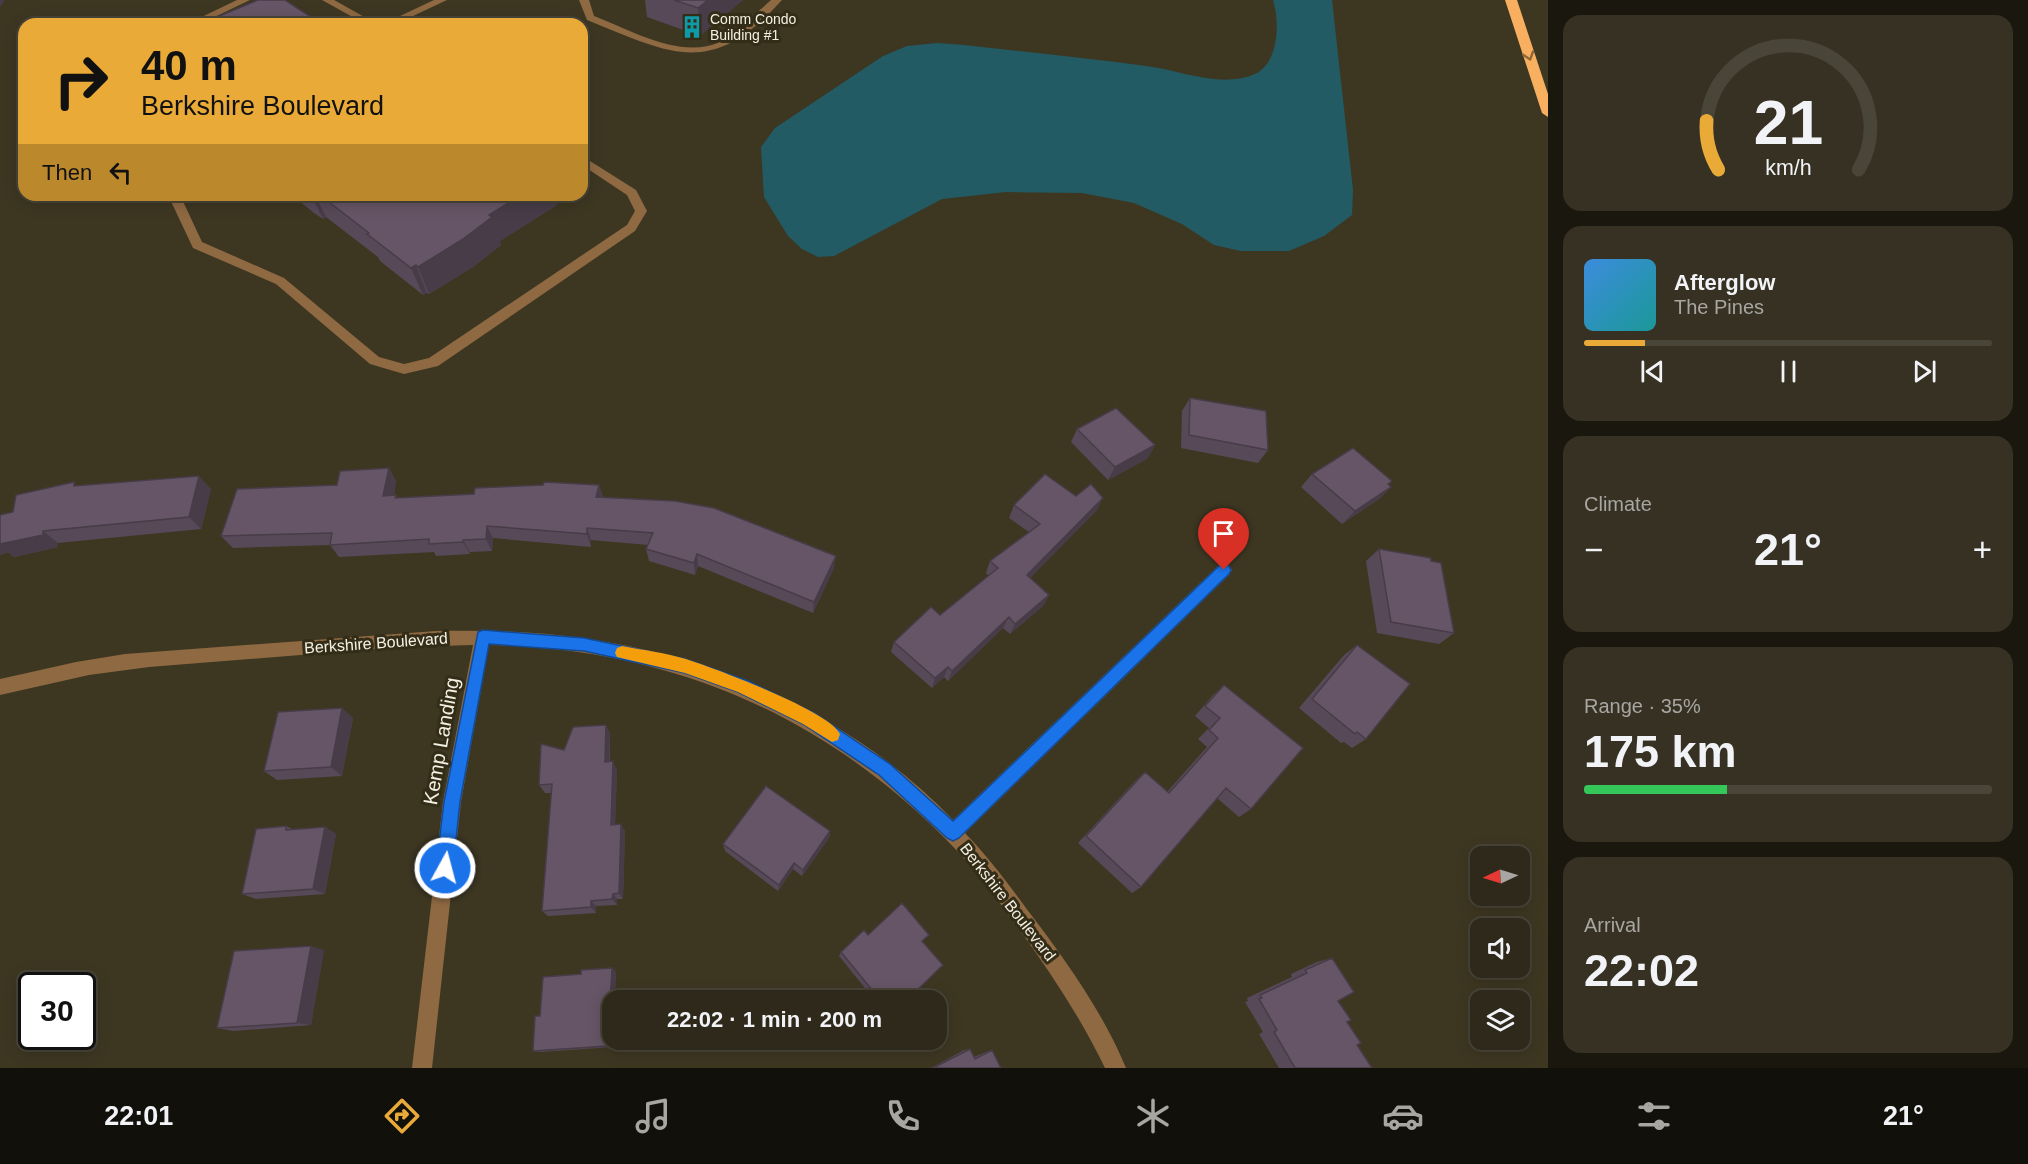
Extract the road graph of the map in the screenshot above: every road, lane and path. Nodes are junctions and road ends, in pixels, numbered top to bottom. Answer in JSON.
{"nodes":[{"id":1,"x":246,"y":0,"type":"edge"},
{"id":2,"x":327,"y":0,"type":"edge"},
{"id":3,"x":442,"y":0,"type":"edge"},
{"id":4,"x":584,"y":0,"type":"edge"},
{"id":5,"x":777,"y":0,"type":"edge"},
{"id":6,"x":1511,"y":0,"type":"edge"},
{"id":7,"x":206,"y":18,"type":"edge"},
{"id":8,"x":361,"y":18,"type":"edge"},
{"id":9,"x":402,"y":18,"type":"edge"},
{"id":10,"x":1548,"y":113,"type":"edge"},
{"id":11,"x":588,"y":164,"type":"edge"},
{"id":12,"x":177,"y":201,"type":"edge"},
{"id":13,"x":1224,"y":570,"type":"dead end"},
{"id":14,"x":483,"y":637,"type":"junction"},
{"id":15,"x":0,"y":687,"type":"edge"},
{"id":16,"x":953,"y":832,"type":"junction"},
{"id":17,"x":422,"y":1068,"type":"edge"},
{"id":18,"x":1116,"y":1068,"type":"edge"}],
"edges":[{"from":1,"to":7,"type":"street"},
{"from":2,"to":8,"type":"street"},
{"from":3,"to":9,"type":"street"},
{"from":4,"to":5,"type":"street"},
{"from":6,"to":10,"type":"highway","one_way":true},
{"from":11,"to":12,"type":"street"},
{"from":13,"to":16,"type":"street"},
{"from":14,"to":15,"type":"street","name":"Berkshire Boulevard"},
{"from":14,"to":16,"type":"street","name":"Berkshire Boulevard"},
{"from":14,"to":17,"type":"street","name":"Kemp Landing"},
{"from":16,"to":18,"type":"street","name":"Berkshire Boulevard"}]}
